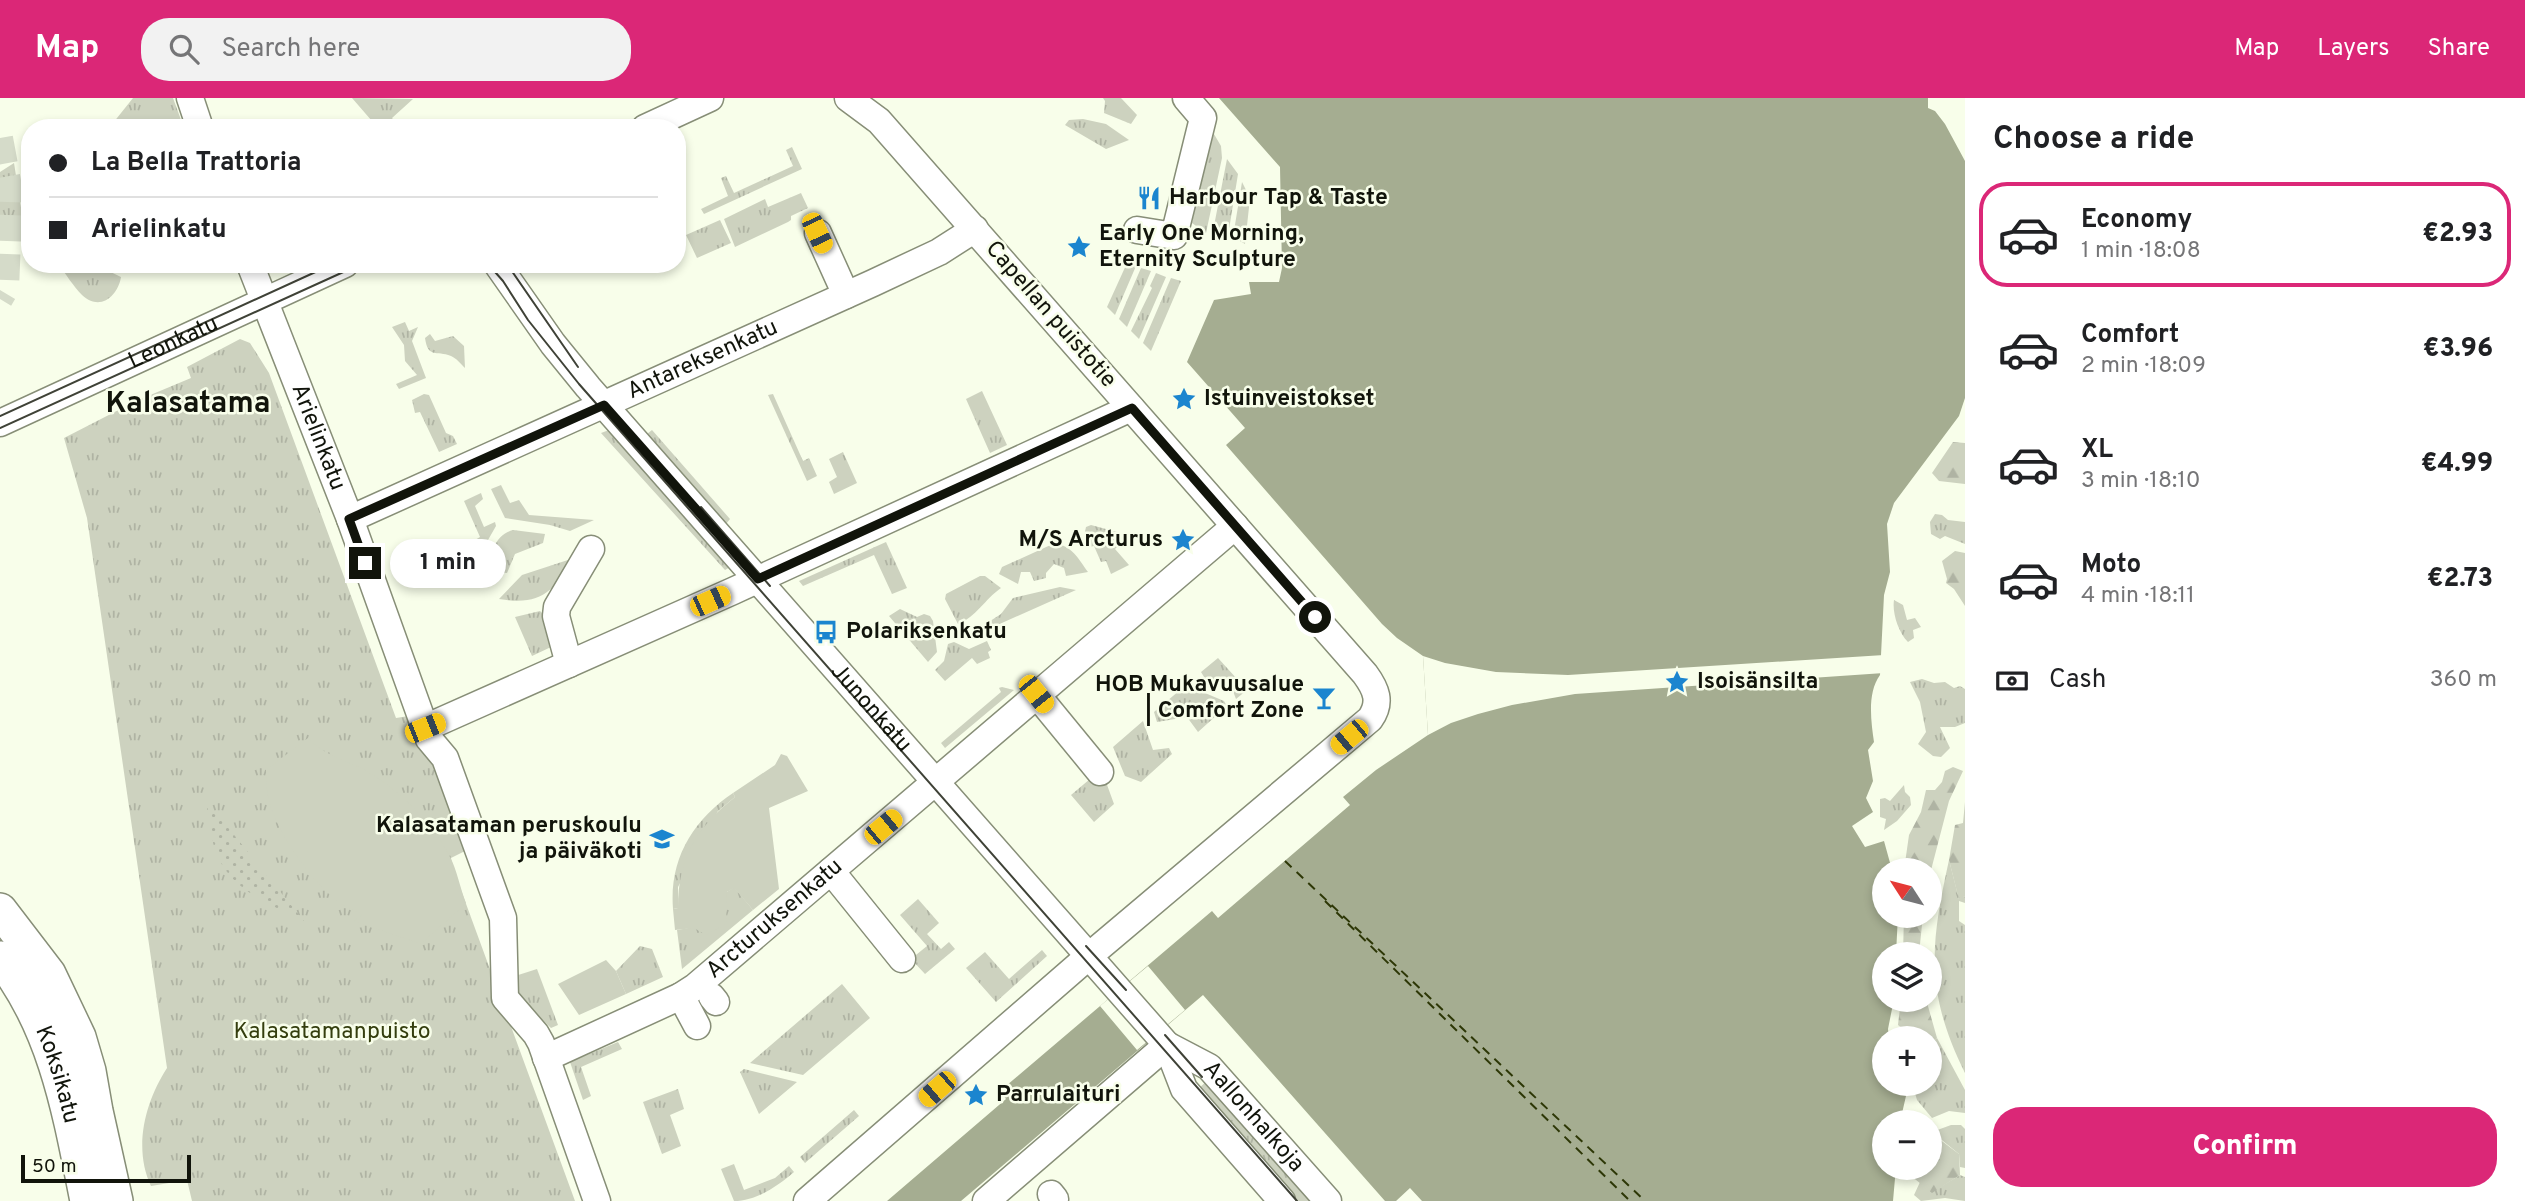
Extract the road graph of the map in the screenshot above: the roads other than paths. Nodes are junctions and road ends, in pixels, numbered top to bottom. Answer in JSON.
{"nodes":[{"id":1,"x":190,"y":98,"type":"edge"},
{"id":2,"x":710,"y":98,"type":"edge"},
{"id":3,"x":848,"y":98,"type":"edge"},
{"id":4,"x":1186,"y":98,"type":"edge"},
{"id":5,"x":197,"y":119,"type":"edge"},
{"id":6,"x":664,"y":119,"type":"edge"},
{"id":7,"x":975,"y":229,"type":"junction"},
{"id":8,"x":1137,"y":230,"type":"dead end"},
{"id":9,"x":817,"y":233,"type":"dead end"},
{"id":10,"x":253,"y":273,"type":"edge"},
{"id":11,"x":326,"y":273,"type":"edge"},
{"id":12,"x":503,"y":273,"type":"edge"},
{"id":13,"x":846,"y":295,"type":"junction"},
{"id":14,"x":263,"y":301,"type":"junction"},
{"id":15,"x":604,"y":405,"type":"junction"},
{"id":16,"x":1132,"y":408,"type":"junction"},
{"id":17,"x":0,"y":423,"type":"edge"},
{"id":18,"x":349,"y":519,"type":"junction"},
{"id":19,"x":1235,"y":526,"type":"junction"},
{"id":20,"x":591,"y":549,"type":"dead end"},
{"id":21,"x":758,"y":579,"type":"junction"},
{"id":22,"x":569,"y":664,"type":"junction"},
{"id":23,"x":1036,"y":694,"type":"junction"},
{"id":24,"x":425,"y":728,"type":"junction"},
{"id":25,"x":1100,"y":772,"type":"dead end"},
{"id":26,"x":936,"y":780,"type":"junction"},
{"id":27,"x":831,"y":871,"type":"junction"},
{"id":28,"x":0,"y":910,"type":"edge"},
{"id":29,"x":1089,"y":956,"type":"junction"},
{"id":30,"x":0,"y":958,"type":"edge"},
{"id":31,"x":902,"y":959,"type":"dead end"},
{"id":32,"x":681,"y":996,"type":"junction"},
{"id":33,"x":697,"y":1026,"type":"dead end"},
{"id":34,"x":1162,"y":1039,"type":"junction"},
{"id":35,"x":546,"y":1058,"type":"junction"},
{"id":36,"x":87,"y":1201,"type":"edge"},
{"id":37,"x":116,"y":1201,"type":"edge"},
{"id":38,"x":597,"y":1201,"type":"edge"},
{"id":39,"x":807,"y":1201,"type":"edge"},
{"id":40,"x":986,"y":1201,"type":"edge"},
{"id":41,"x":1282,"y":1201,"type":"edge"},
{"id":42,"x":1328,"y":1201,"type":"edge"}],
"edges":[{"from":1,"to":5,"type":"street"},
{"from":2,"to":6,"type":"street"},
{"from":3,"to":7,"type":"street","name":"Capellan puistotie"},
{"from":4,"to":8,"type":"street"},
{"from":7,"to":13,"type":"street","name":"Antareksenkatu"},
{"from":7,"to":16,"type":"street","name":"Capellan puistotie"},
{"from":9,"to":13,"type":"street"},
{"from":10,"to":14,"type":"street","name":"Arielinkatu"},
{"from":11,"to":14,"type":"street","name":"Leonkatu"},
{"from":12,"to":15,"type":"street","name":"Junonkatu"},
{"from":13,"to":15,"type":"street","name":"Antareksenkatu"},
{"from":14,"to":17,"type":"street","name":"Leonkatu"},
{"from":14,"to":18,"type":"street","name":"Arielinkatu"},
{"from":15,"to":18,"type":"street","name":"Antareksenkatu"},
{"from":15,"to":21,"type":"street","name":"Junonkatu"},
{"from":16,"to":19,"type":"street","name":"Capellan puistotie"},
{"from":16,"to":21,"type":"street"},
{"from":18,"to":24,"type":"street","name":"Arielinkatu"},
{"from":19,"to":23,"type":"street","name":"Arcturuksenkatu"},
{"from":19,"to":29,"type":"street","name":"Capellan puistotie"},
{"from":20,"to":22,"type":"street"},
{"from":21,"to":22,"type":"street"},
{"from":21,"to":26,"type":"street","name":"Junonkatu"},
{"from":22,"to":24,"type":"street"},
{"from":23,"to":25,"type":"street"},
{"from":23,"to":26,"type":"street","name":"Arcturuksenkatu"},
{"from":24,"to":35,"type":"street","name":"Arielinkatu"},
{"from":26,"to":27,"type":"street","name":"Arcturuksenkatu"},
{"from":26,"to":29,"type":"street","name":"Junonkatu"},
{"from":27,"to":31,"type":"street"},
{"from":27,"to":32,"type":"street","name":"Arcturuksenkatu"},
{"from":28,"to":37,"type":"main road","name":"Koksikatu"},
{"from":29,"to":34,"type":"street","name":"Aallonhalkoja"},
{"from":29,"to":39,"type":"street"},
{"from":30,"to":36,"type":"main road","name":"Koksikatu"},
{"from":32,"to":33,"type":"street"},
{"from":32,"to":35,"type":"street","name":"Arcturuksenkatu"},
{"from":34,"to":40,"type":"street"},
{"from":34,"to":41,"type":"street","name":"Aallonhalkoja"},
{"from":34,"to":42,"type":"street","name":"Aallonhalkoja"},
{"from":35,"to":38,"type":"street","name":"Arielinkatu"}]}
